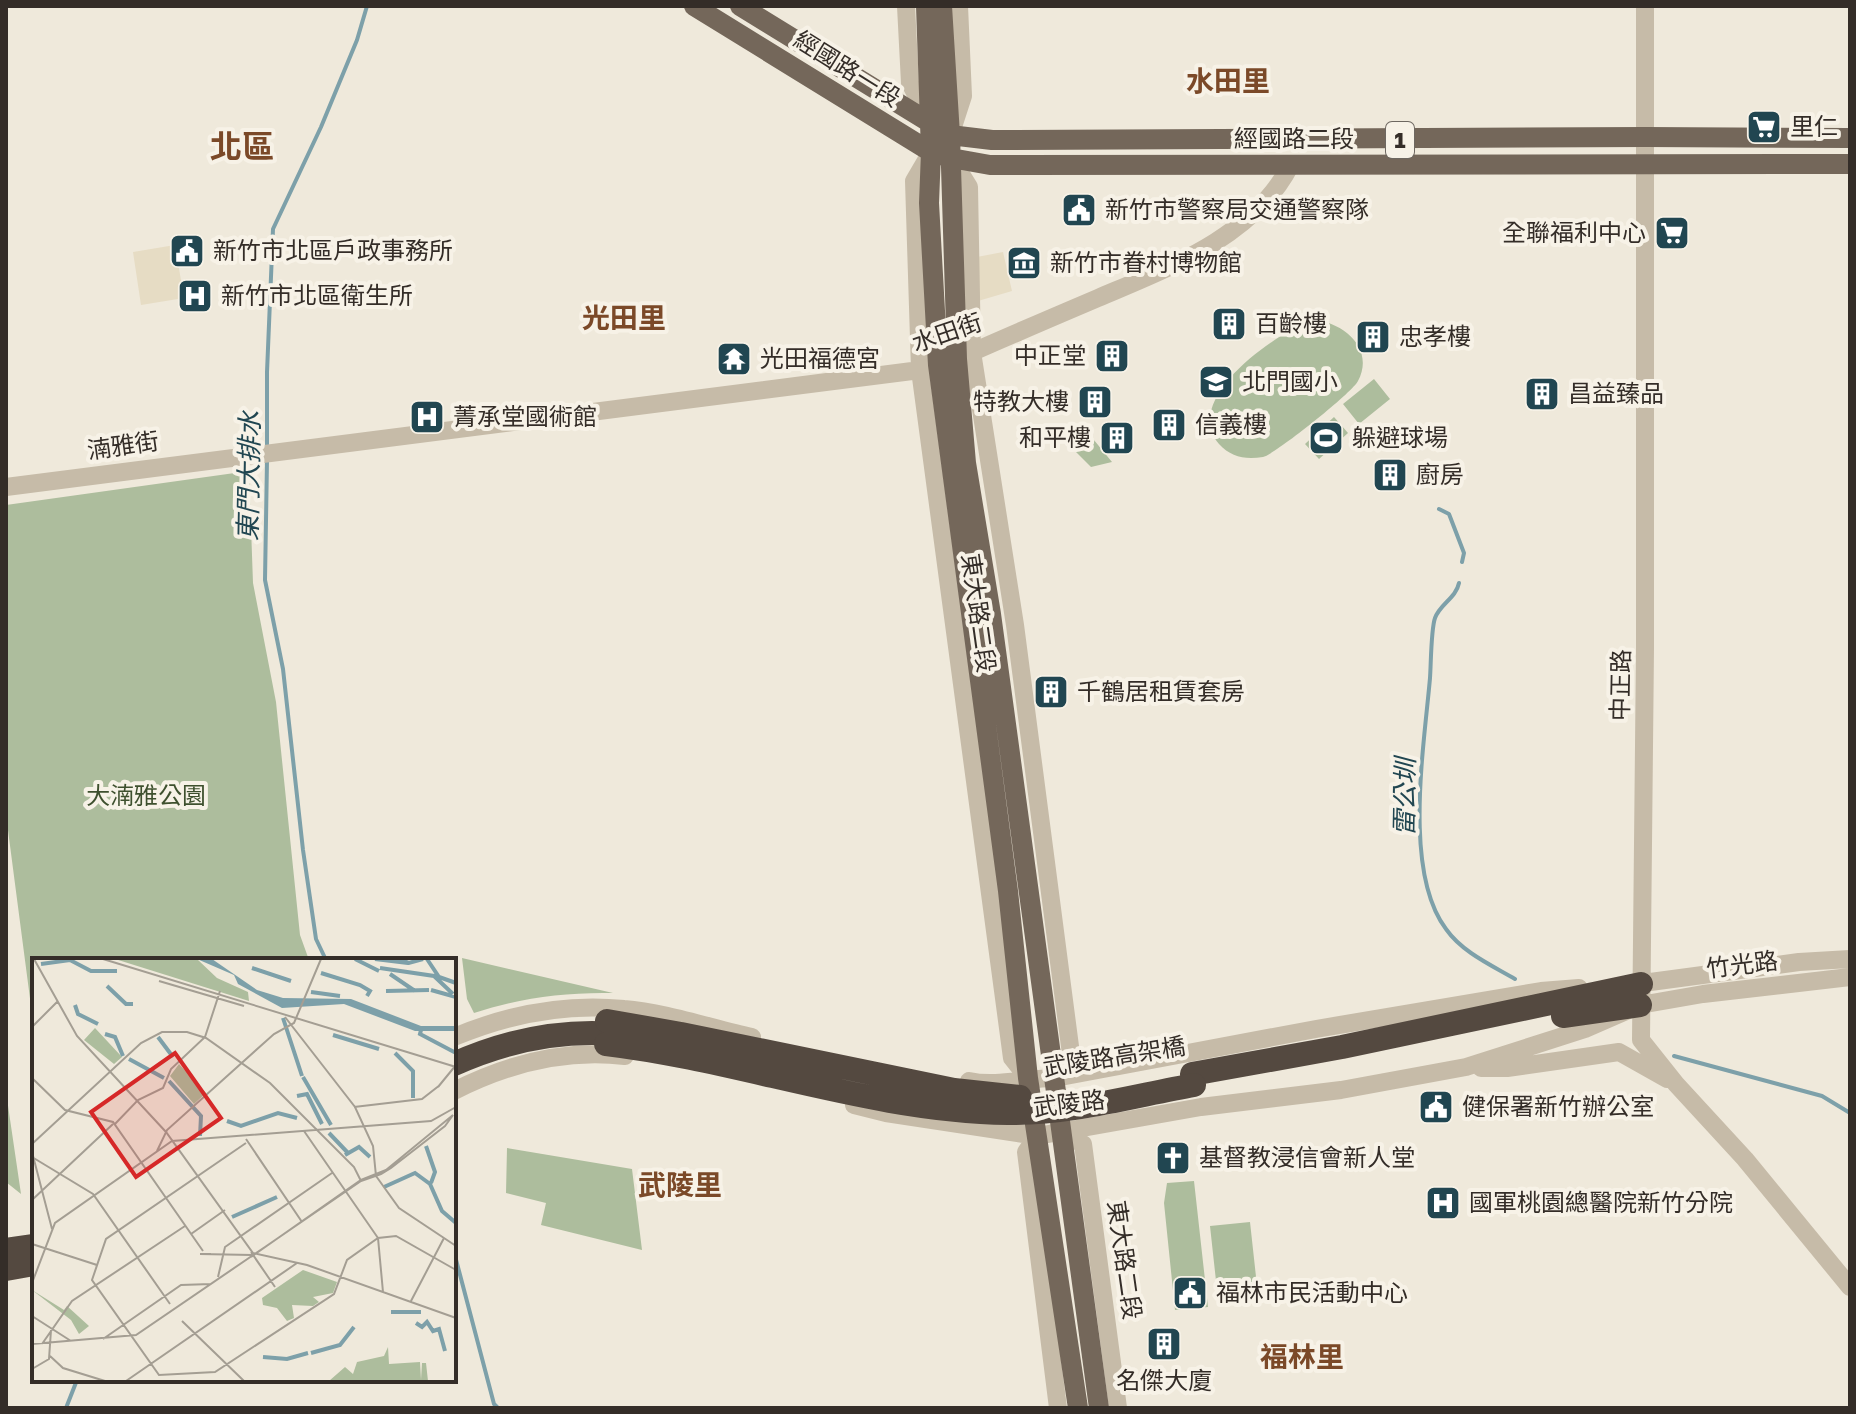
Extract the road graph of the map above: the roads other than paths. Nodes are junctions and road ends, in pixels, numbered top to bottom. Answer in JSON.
{"nodes":[{"id":1,"x":694,"y":6,"type":"edge"},
{"id":2,"x":740,"y":6,"type":"edge"},
{"id":3,"x":906,"y":6,"type":"edge"},
{"id":4,"x":926,"y":6,"type":"edge"},
{"id":5,"x":942,"y":6,"type":"edge"},
{"id":6,"x":959,"y":6,"type":"edge"},
{"id":7,"x":1645,"y":6,"type":"edge"},
{"id":8,"x":931,"y":124,"type":"junction"},
{"id":9,"x":950,"y":135,"type":"junction"},
{"id":10,"x":1646,"y":137,"type":"junction"},
{"id":11,"x":1850,"y":138,"type":"edge"},
{"id":12,"x":941,"y":155,"type":"junction"},
{"id":13,"x":1644,"y":164,"type":"junction"},
{"id":14,"x":1850,"y":164,"type":"edge"},
{"id":15,"x":1290,"y":166,"type":"junction"},
{"id":16,"x":947,"y":361,"type":"junction"},
{"id":17,"x":248,"y":456,"type":"joint"},
{"id":18,"x":6,"y":487,"type":"edge"},
{"id":19,"x":1850,"y":959,"type":"edge"},
{"id":20,"x":1850,"y":977,"type":"edge"},
{"id":21,"x":1641,"y":995,"type":"junction"},
{"id":22,"x":456,"y":1036,"type":"edge"},
{"id":23,"x":456,"y":1049,"type":"edge"},
{"id":24,"x":827,"y":1054,"type":"junction"},
{"id":25,"x":456,"y":1063,"type":"edge"},
{"id":26,"x":773,"y":1065,"type":"junction"},
{"id":27,"x":1466,"y":1067,"type":"junction"},
{"id":28,"x":456,"y":1077,"type":"edge"},
{"id":29,"x":1028,"y":1078,"type":"junction"},
{"id":30,"x":1055,"y":1078,"type":"junction"},
{"id":31,"x":1193,"y":1079,"type":"junction"},
{"id":32,"x":1676,"y":1084,"type":"junction"},
{"id":33,"x":456,"y":1090,"type":"edge"},
{"id":34,"x":831,"y":1100,"type":"junction"},
{"id":35,"x":1060,"y":1133,"type":"junction"},
{"id":36,"x":1037,"y":1136,"type":"junction"},
{"id":37,"x":32,"y":1236,"type":"edge"},
{"id":38,"x":7,"y":1242,"type":"edge"},
{"id":39,"x":32,"y":1246,"type":"edge"},
{"id":40,"x":1850,"y":1287,"type":"edge"},
{"id":41,"x":1058,"y":1408,"type":"edge"},
{"id":42,"x":1078,"y":1408,"type":"edge"},
{"id":43,"x":1099,"y":1408,"type":"edge"},
{"id":44,"x":1118,"y":1408,"type":"edge"}],
"edges":[{"from":1,"to":12,"type":"main road","name":"經國路一段","number":"1"},
{"from":2,"to":8,"type":"main road","name":"經國路一段","number":"1"},
{"from":3,"to":8,"type":"street","name":"東大路二段"},
{"from":4,"to":8,"type":"main road","name":"東大路二段"},
{"from":5,"to":9,"type":"main road","name":"東大路二段"},
{"from":6,"to":9,"type":"street","name":"東大路二段"},
{"from":7,"to":10,"type":"street","name":"中正路"},
{"from":8,"to":9,"type":"main road","name":"經國路一段","number":"1"},
{"from":8,"to":12,"type":"main road","name":"東大路二段"},
{"from":9,"to":10,"type":"main road","name":"經國路二段","number":"1"},
{"from":9,"to":12,"type":"main road","name":"東大路二段"},
{"from":10,"to":11,"type":"main road","name":"經國路二段","number":"1"},
{"from":10,"to":13,"type":"street","name":"中正路"},
{"from":12,"to":15,"type":"main road","name":"經國路二段","number":"1"},
{"from":12,"to":16,"type":"main road","name":"東大路二段"},
{"from":12,"to":16,"type":"street","name":"東大路二段"},
{"from":13,"to":14,"type":"main road","name":"經國路二段","number":"1"},
{"from":13,"to":15,"type":"main road","name":"經國路二段","number":"1"},
{"from":13,"to":21,"type":"street","name":"中正路"},
{"from":15,"to":16,"type":"street","name":"水田街"},
{"from":16,"to":17,"type":"street","name":"水田街"},
{"from":16,"to":29,"type":"main road","name":"東大路二段"},
{"from":16,"to":30,"type":"main road","name":"東大路二段"},
{"from":17,"to":18,"type":"street","name":"湳雅街"},
{"from":19,"to":21,"type":"street","name":"竹光路"},
{"from":20,"to":21,"type":"street","name":"竹光路"},
{"from":21,"to":27,"type":"street","name":"武陵路"},
{"from":21,"to":30,"type":"street","name":"武陵路"},
{"from":21,"to":31,"type":"highway","name":"武陵路高架橋"},
{"from":21,"to":32,"type":"street","name":"中正路"},
{"from":22,"to":24,"type":"street","name":"武陵路"},
{"from":23,"to":31,"type":"highway","name":"武陵路高架橋","bridge":true},
{"from":24,"to":26,"type":"highway"},
{"from":24,"to":29,"type":"street","name":"武陵路"},
{"from":25,"to":26,"type":"highway"},
{"from":26,"to":34,"type":"highway"},
{"from":27,"to":32,"type":"street"},
{"from":27,"to":35,"type":"street","name":"武陵路"},
{"from":28,"to":31,"type":"highway","name":"武陵路高架橋","bridge":true},
{"from":29,"to":30,"type":"street","name":"武陵路"},
{"from":29,"to":36,"type":"main road","name":"東大路二段"},
{"from":30,"to":35,"type":"main road","name":"東大路二段"},
{"from":32,"to":40,"type":"street","name":"中正路"},
{"from":33,"to":34,"type":"street","name":"武陵路"},
{"from":34,"to":36,"type":"street","name":"武陵路"},
{"from":35,"to":36,"type":"street","name":"武陵路"},
{"from":35,"to":43,"type":"main road","name":"東大路二段"},
{"from":35,"to":44,"type":"street","name":"東大路二段"},
{"from":36,"to":41,"type":"street","name":"東大路二段"},
{"from":36,"to":42,"type":"main road","name":"東大路二段"},
{"from":37,"to":38,"type":"street"},
{"from":38,"to":39,"type":"highway"}]}
